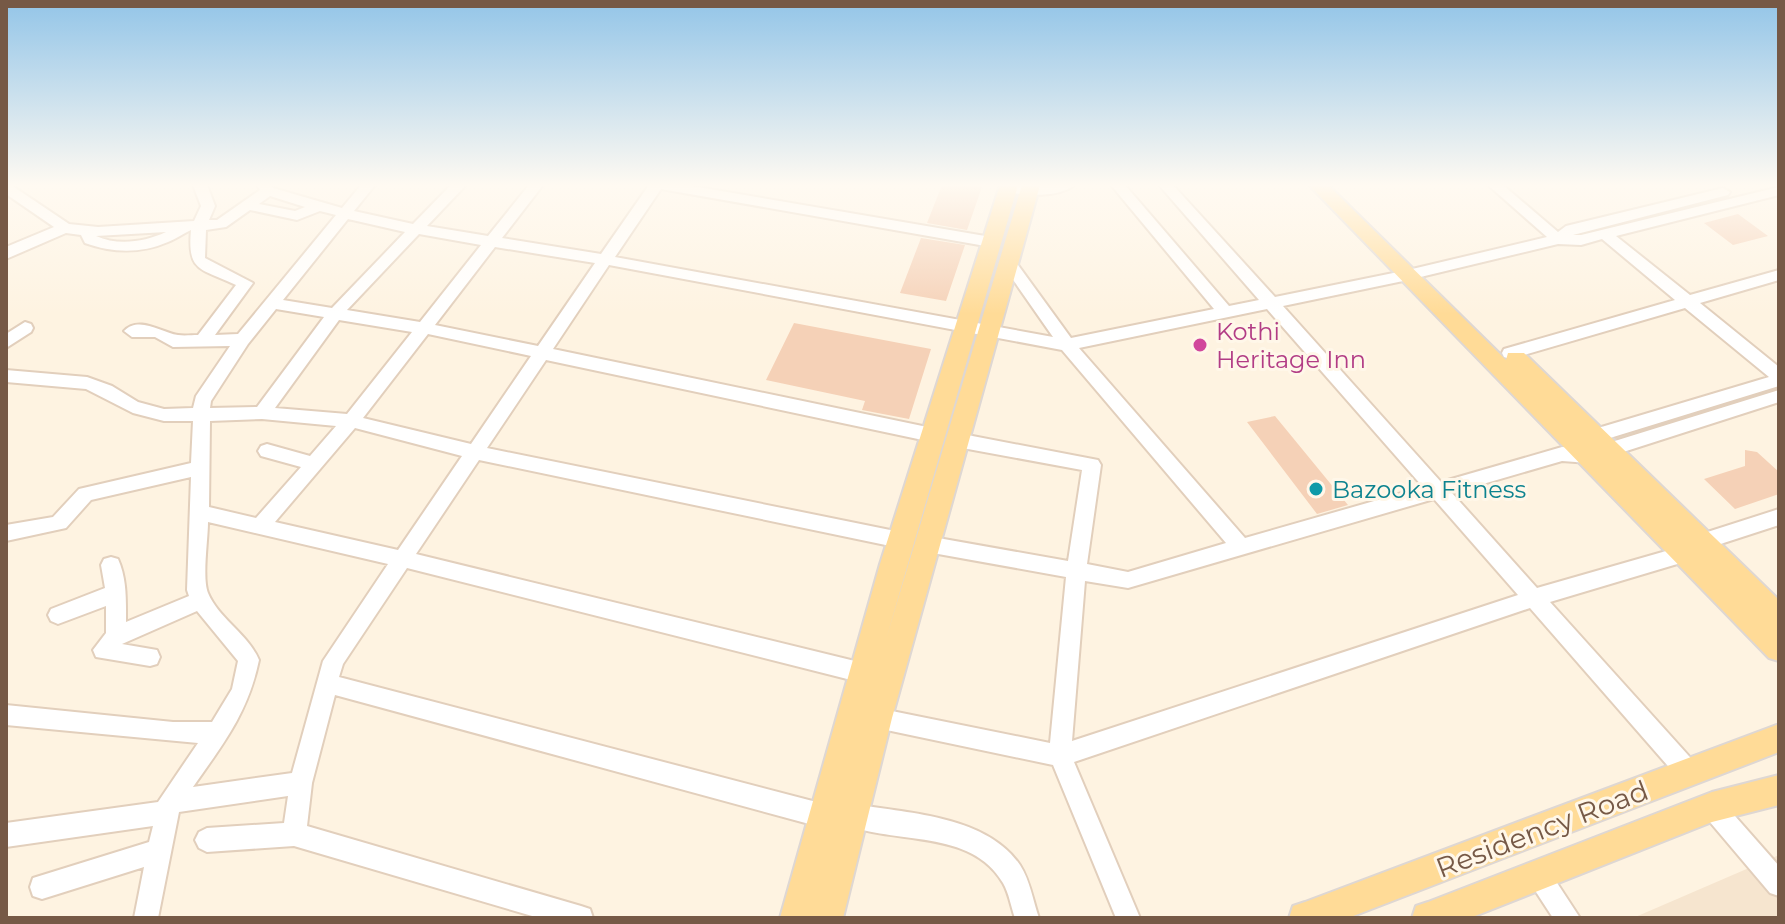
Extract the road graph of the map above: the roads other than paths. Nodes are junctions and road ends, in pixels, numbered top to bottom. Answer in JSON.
{"nodes":[{"id":1,"x":65,"y":228,"type":"joint"},
{"id":2,"x":189,"y":228,"type":"edge"},
{"id":3,"x":191,"y":228,"type":"edge"},
{"id":4,"x":331,"y":228,"type":"edge"},
{"id":5,"x":410,"y":228,"type":"edge"},
{"id":6,"x":503,"y":228,"type":"edge"},
{"id":7,"x":628,"y":228,"type":"edge"},
{"id":8,"x":880,"y":228,"type":"edge"},
{"id":9,"x":1007,"y":228,"type":"edge"},
{"id":10,"x":1154,"y":228,"type":"edge"},
{"id":11,"x":1205,"y":228,"type":"edge"},
{"id":12,"x":1366,"y":228,"type":"edge"},
{"id":13,"x":1375,"y":228,"type":"edge"},
{"id":14,"x":1545,"y":228,"type":"edge"},
{"id":15,"x":1575,"y":228,"type":"edge"},
{"id":16,"x":1631,"y":228,"type":"edge"},
{"id":17,"x":414,"y":229,"type":"junction"},
{"id":18,"x":1605,"y":234,"type":"junction"},
{"id":19,"x":1558,"y":239,"type":"junction"},
{"id":20,"x":492,"y":242,"type":"junction"},
{"id":21,"x":1000,"y":252,"type":"junction"},
{"id":22,"x":6,"y":254,"type":"edge"},
{"id":23,"x":607,"y":260,"type":"junction"},
{"id":24,"x":1416,"y":273,"type":"junction"},
{"id":25,"x":1779,"y":275,"type":"edge"},
{"id":26,"x":1685,"y":300,"type":"junction"},
{"id":27,"x":271,"y":303,"type":"junction"},
{"id":28,"x":1272,"y":303,"type":"junction"},
{"id":29,"x":336,"y":313,"type":"junction"},
{"id":30,"x":1226,"y":313,"type":"junction"},
{"id":31,"x":25,"y":328,"type":"dead end"},
{"id":32,"x":424,"y":328,"type":"junction"},
{"id":33,"x":132,"y":331,"type":"dead end"},
{"id":34,"x":976,"y":331,"type":"junction"},
{"id":35,"x":242,"y":340,"type":"junction"},
{"id":36,"x":202,"y":341,"type":"junction"},
{"id":37,"x":6,"y":342,"type":"edge"},
{"id":38,"x":1067,"y":345,"type":"junction"},
{"id":39,"x":542,"y":353,"type":"junction"},
{"id":40,"x":1510,"y":353,"type":"junction"},
{"id":41,"x":6,"y":376,"type":"edge"},
{"id":42,"x":1779,"y":378,"type":"edge"},
{"id":43,"x":1779,"y":396,"type":"edge"},
{"id":44,"x":262,"y":413,"type":"junction"},
{"id":45,"x":199,"y":416,"type":"junction"},
{"id":46,"x":351,"y":421,"type":"junction"},
{"id":47,"x":944,"y":437,"type":"junction"},
{"id":48,"x":1586,"y":447,"type":"junction"},
{"id":49,"x":267,"y":451,"type":"dead end"},
{"id":50,"x":475,"y":452,"type":"junction"},
{"id":51,"x":314,"y":464,"type":"junction"},
{"id":52,"x":200,"y":468,"type":"junction"},
{"id":53,"x":1437,"y":492,"type":"junction"},
{"id":54,"x":200,"y":513,"type":"junction"},
{"id":55,"x":1779,"y":517,"type":"edge"},
{"id":56,"x":260,"y":527,"type":"junction"},
{"id":57,"x":6,"y":533,"type":"edge"},
{"id":58,"x":900,"y":540,"type":"junction"},
{"id":59,"x":927,"y":544,"type":"junction"},
{"id":60,"x":1695,"y":547,"type":"junction"},
{"id":61,"x":1242,"y":548,"type":"junction"},
{"id":62,"x":402,"y":559,"type":"junction"},
{"id":63,"x":111,"y":565,"type":"dead end"},
{"id":64,"x":1076,"y":571,"type":"junction"},
{"id":65,"x":116,"y":593,"type":"junction"},
{"id":66,"x":1534,"y":598,"type":"junction"},
{"id":67,"x":201,"y":600,"type":"junction"},
{"id":68,"x":58,"y":615,"type":"dead end"},
{"id":69,"x":1779,"y":618,"type":"edge"},
{"id":70,"x":116,"y":636,"type":"junction"},
{"id":71,"x":1779,"y":649,"type":"edge"},
{"id":72,"x":150,"y":657,"type":"dead end"},
{"id":73,"x":863,"y":673,"type":"junction"},
{"id":74,"x":326,"y":683,"type":"junction"},
{"id":75,"x":6,"y":715,"type":"edge"},
{"id":76,"x":877,"y":718,"type":"junction"},
{"id":77,"x":218,"y":733,"type":"junction"},
{"id":78,"x":1779,"y":738,"type":"edge"},
{"id":79,"x":1060,"y":756,"type":"junction"},
{"id":80,"x":1689,"y":773,"type":"junction"},
{"id":81,"x":301,"y":783,"type":"junction"},
{"id":82,"x":1773,"y":794,"type":"edge"},
{"id":83,"x":168,"y":807,"type":"junction"},
{"id":84,"x":1712,"y":807,"type":"junction"},
{"id":85,"x":824,"y":816,"type":"junction"},
{"id":86,"x":852,"y":816,"type":"junction"},
{"id":87,"x":294,"y":834,"type":"junction"},
{"id":88,"x":6,"y":835,"type":"edge"},
{"id":89,"x":207,"y":840,"type":"dead end"},
{"id":90,"x":159,"y":851,"type":"junction"},
{"id":91,"x":1537,"y":875,"type":"junction"},
{"id":92,"x":1779,"y":884,"type":"edge"},
{"id":93,"x":42,"y":887,"type":"dead end"},
{"id":94,"x":1464,"y":912,"type":"edge"},
{"id":95,"x":146,"y":918,"type":"edge"},
{"id":96,"x":581,"y":918,"type":"edge"},
{"id":97,"x":796,"y":918,"type":"edge"},
{"id":98,"x":827,"y":918,"type":"edge"},
{"id":99,"x":1027,"y":918,"type":"edge"},
{"id":100,"x":1128,"y":918,"type":"edge"},
{"id":101,"x":1305,"y":918,"type":"edge"},
{"id":102,"x":1428,"y":918,"type":"edge"},
{"id":103,"x":1568,"y":918,"type":"edge"}],
"edges":[{"from":1,"to":2,"type":"street"},
{"from":1,"to":22,"type":"street"},
{"from":3,"to":36,"type":"street"},
{"from":4,"to":27,"type":"street"},
{"from":5,"to":17,"type":"street"},
{"from":6,"to":20,"type":"street"},
{"from":7,"to":23,"type":"street"},
{"from":8,"to":21,"type":"street"},
{"from":9,"to":21,"type":"main road"},
{"from":10,"to":30,"type":"street"},
{"from":11,"to":28,"type":"street"},
{"from":12,"to":24,"type":"main road"},
{"from":13,"to":24,"type":"main road"},
{"from":14,"to":19,"type":"street"},
{"from":15,"to":19,"type":"street"},
{"from":16,"to":18,"type":"street"},
{"from":17,"to":20,"type":"street"},
{"from":17,"to":29,"type":"street"},
{"from":18,"to":19,"type":"street"},
{"from":18,"to":26,"type":"street"},
{"from":19,"to":24,"type":"street"},
{"from":20,"to":23,"type":"street"},
{"from":20,"to":32,"type":"street"},
{"from":21,"to":34,"type":"main road"},
{"from":21,"to":38,"type":"street"},
{"from":23,"to":34,"type":"street"},
{"from":23,"to":39,"type":"street"},
{"from":24,"to":28,"type":"street"},
{"from":24,"to":40,"type":"main road"},
{"from":24,"to":48,"type":"main road"},
{"from":25,"to":26,"type":"street"},
{"from":26,"to":40,"type":"street"},
{"from":26,"to":42,"type":"street"},
{"from":27,"to":29,"type":"street"},
{"from":27,"to":35,"type":"street"},
{"from":28,"to":30,"type":"street"},
{"from":28,"to":53,"type":"street"},
{"from":29,"to":32,"type":"street"},
{"from":29,"to":44,"type":"street"},
{"from":30,"to":38,"type":"street"},
{"from":31,"to":37,"type":"street"},
{"from":32,"to":39,"type":"street"},
{"from":32,"to":46,"type":"street"},
{"from":33,"to":36,"type":"street"},
{"from":34,"to":38,"type":"street"},
{"from":34,"to":47,"type":"main road"},
{"from":35,"to":36,"type":"street"},
{"from":35,"to":45,"type":"street"},
{"from":38,"to":61,"type":"street"},
{"from":39,"to":47,"type":"street"},
{"from":39,"to":50,"type":"street"},
{"from":40,"to":48,"type":"main road"},
{"from":41,"to":45,"type":"street"},
{"from":42,"to":48,"type":"street"},
{"from":43,"to":48,"type":"street"},
{"from":44,"to":45,"type":"street"},
{"from":44,"to":46,"type":"street"},
{"from":45,"to":52,"type":"street"},
{"from":46,"to":50,"type":"street"},
{"from":46,"to":51,"type":"street"},
{"from":47,"to":58,"type":"main road"},
{"from":47,"to":59,"type":"main road"},
{"from":47,"to":64,"type":"street"},
{"from":48,"to":53,"type":"street"},
{"from":48,"to":60,"type":"main road"},
{"from":49,"to":51,"type":"street"},
{"from":50,"to":58,"type":"street"},
{"from":50,"to":62,"type":"street"},
{"from":51,"to":56,"type":"street"},
{"from":52,"to":54,"type":"street"},
{"from":52,"to":57,"type":"street"},
{"from":53,"to":61,"type":"street"},
{"from":53,"to":66,"type":"street"},
{"from":54,"to":56,"type":"street"},
{"from":54,"to":67,"type":"street"},
{"from":55,"to":60,"type":"street"},
{"from":56,"to":62,"type":"street"},
{"from":58,"to":73,"type":"main road"},
{"from":59,"to":64,"type":"street"},
{"from":59,"to":76,"type":"main road"},
{"from":60,"to":66,"type":"street"},
{"from":60,"to":69,"type":"main road"},
{"from":60,"to":71,"type":"main road"},
{"from":61,"to":64,"type":"street"},
{"from":62,"to":73,"type":"street"},
{"from":62,"to":74,"type":"street"},
{"from":63,"to":65,"type":"street"},
{"from":64,"to":79,"type":"street"},
{"from":65,"to":68,"type":"street"},
{"from":65,"to":70,"type":"street"},
{"from":66,"to":79,"type":"street"},
{"from":66,"to":80,"type":"street"},
{"from":67,"to":70,"type":"street"},
{"from":67,"to":77,"type":"street"},
{"from":70,"to":72,"type":"street"},
{"from":73,"to":85,"type":"main road"},
{"from":74,"to":81,"type":"street"},
{"from":74,"to":85,"type":"street"},
{"from":75,"to":77,"type":"street"},
{"from":76,"to":79,"type":"street"},
{"from":76,"to":86,"type":"main road"},
{"from":77,"to":83,"type":"street"},
{"from":78,"to":80,"type":"main road","name":"Residency Road"},
{"from":79,"to":100,"type":"street"},
{"from":80,"to":101,"type":"main road","name":"Residency Road"},
{"from":81,"to":83,"type":"street"},
{"from":81,"to":87,"type":"street"},
{"from":82,"to":84,"type":"main road","name":"Residency Road"},
{"from":83,"to":88,"type":"street"},
{"from":83,"to":90,"type":"street"},
{"from":84,"to":91,"type":"main road","name":"Residency Road"},
{"from":84,"to":92,"type":"street"},
{"from":85,"to":97,"type":"main road"},
{"from":86,"to":98,"type":"main road"},
{"from":86,"to":99,"type":"street"},
{"from":87,"to":89,"type":"street"},
{"from":87,"to":96,"type":"street"},
{"from":90,"to":93,"type":"street"},
{"from":90,"to":95,"type":"street"},
{"from":91,"to":94,"type":"main road","name":"Residency Road"},
{"from":91,"to":103,"type":"street"},
{"from":94,"to":102,"type":"main road","name":"Residency Road"}]}
